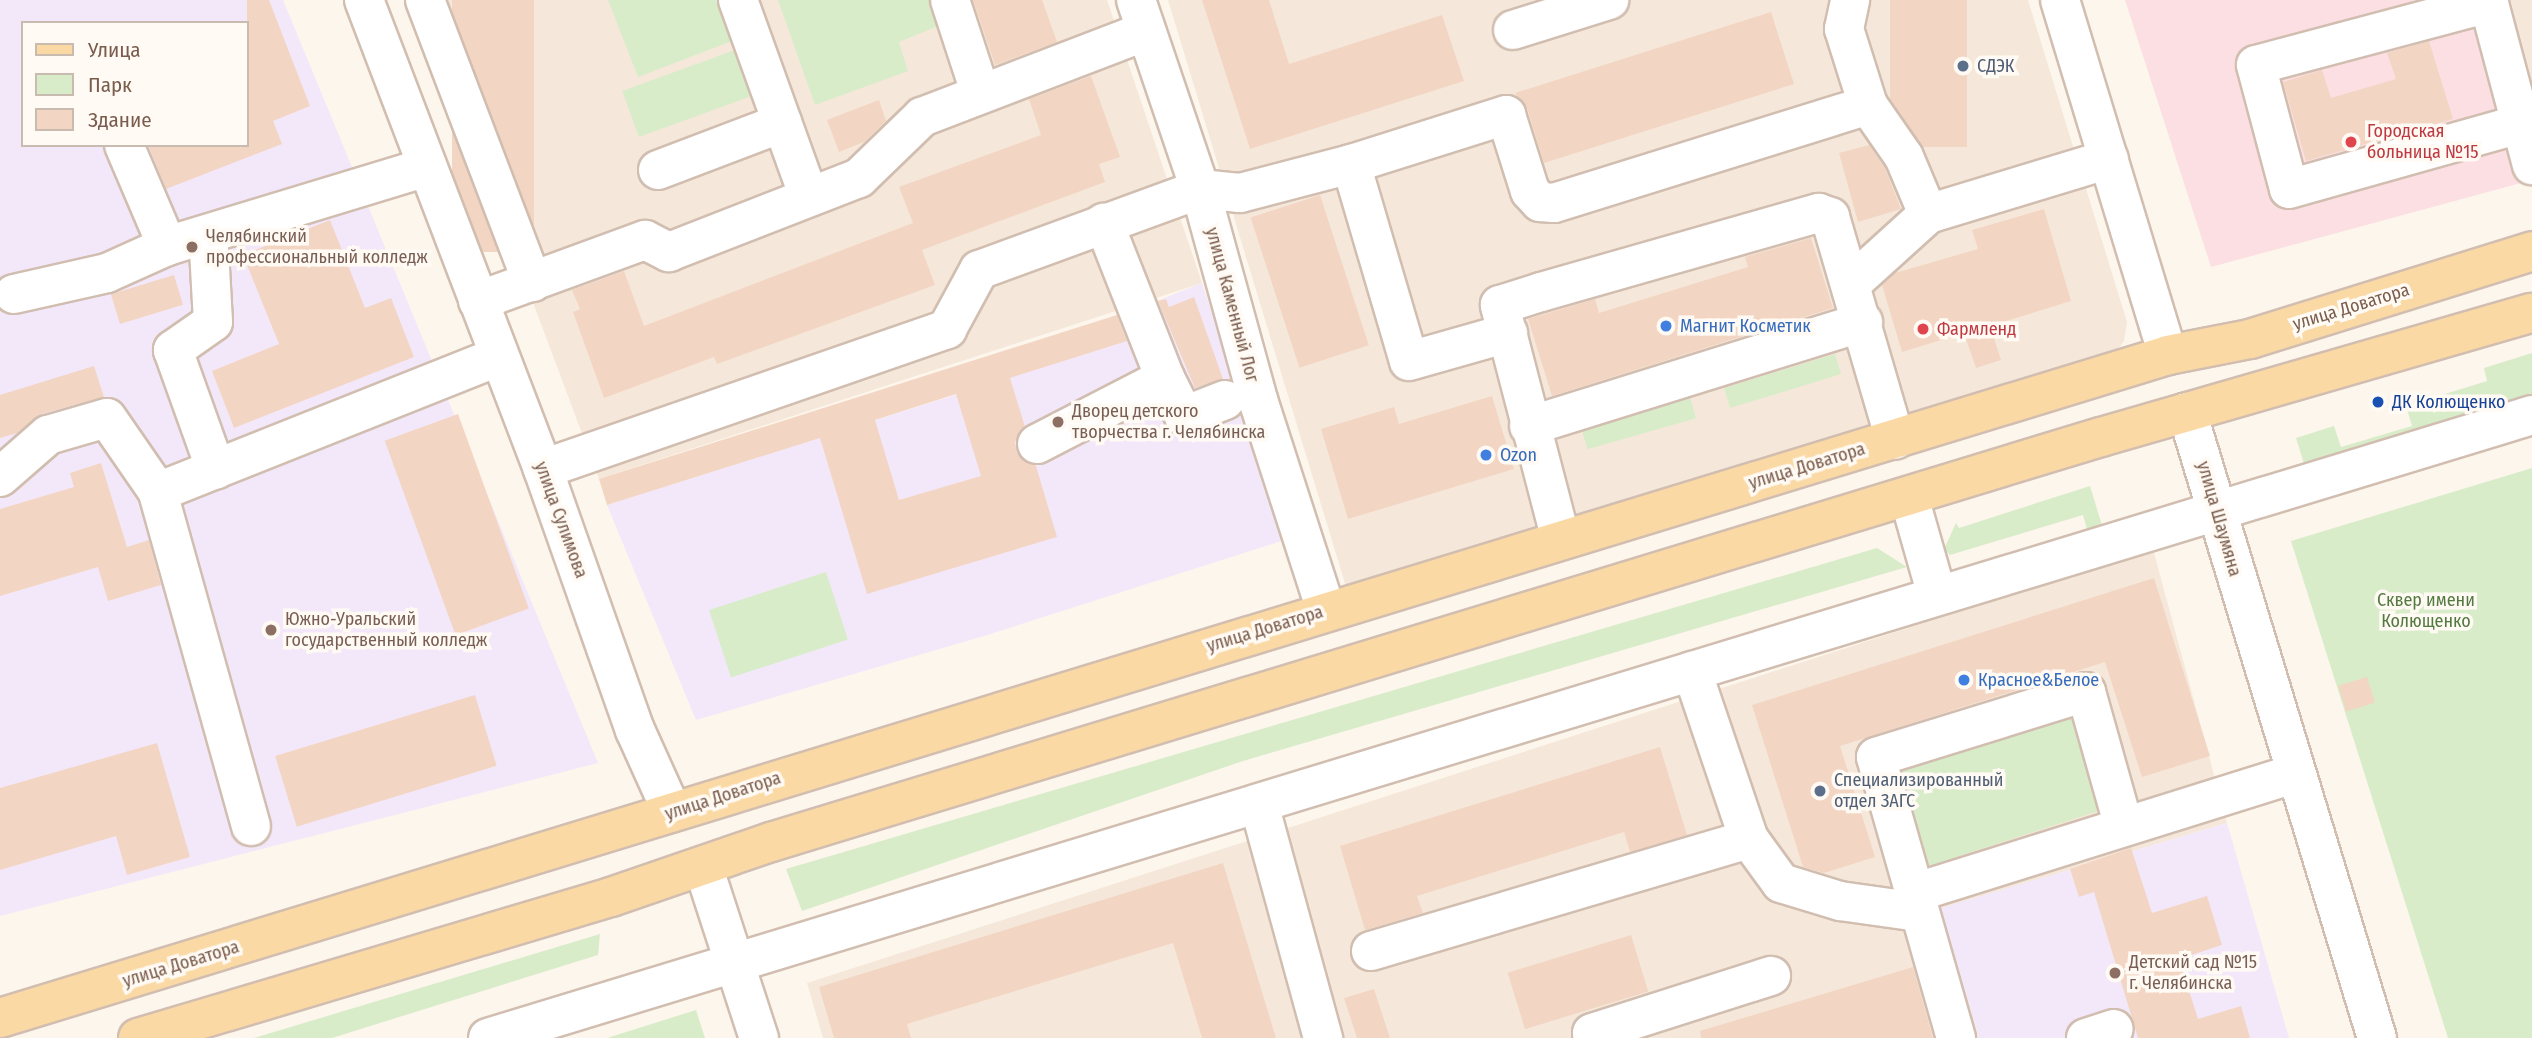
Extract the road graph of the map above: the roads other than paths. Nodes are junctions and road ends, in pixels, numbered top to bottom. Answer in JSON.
{"nodes":[{"id":1,"x":364,"y":0,"type":"edge"},
{"id":2,"x":425,"y":0,"type":"edge"},
{"id":3,"x":738,"y":0,"type":"edge"},
{"id":4,"x":950,"y":0,"type":"edge"},
{"id":5,"x":1609,"y":0,"type":"edge"},
{"id":6,"x":1850,"y":0,"type":"edge"},
{"id":7,"x":2060,"y":0,"type":"edge"},
{"id":8,"x":2489,"y":1,"type":"edge"},
{"id":9,"x":1141,"y":16,"type":"edge"},
{"id":10,"x":1513,"y":30,"type":"dead end"},
{"id":11,"x":980,"y":92,"type":"junction"},
{"id":12,"x":1868,"y":105,"type":"junction"},
{"id":13,"x":782,"y":123,"type":"junction"},
{"id":14,"x":2521,"y":124,"type":"junction"},
{"id":15,"x":125,"y":147,"type":"edge"},
{"id":16,"x":2109,"y":159,"type":"junction"},
{"id":17,"x":1351,"y":164,"type":"junction"},
{"id":18,"x":2532,"y":165,"type":"edge"},
{"id":19,"x":427,"y":167,"type":"junction"},
{"id":20,"x":658,"y":170,"type":"dead end"},
{"id":21,"x":1200,"y":189,"type":"junction"},
{"id":22,"x":809,"y":197,"type":"junction"},
{"id":23,"x":1928,"y":214,"type":"junction"},
{"id":24,"x":1104,"y":223,"type":"junction"},
{"id":25,"x":167,"y":246,"type":"junction"},
{"id":26,"x":209,"y":250,"type":"dead end"},
{"id":27,"x":2532,"y":251,"type":"edge"},
{"id":28,"x":532,"y":282,"type":"junction"},
{"id":29,"x":1852,"y":283,"type":"junction"},
{"id":30,"x":14,"y":293,"type":"dead end"},
{"id":31,"x":478,"y":301,"type":"junction"},
{"id":32,"x":2532,"y":313,"type":"edge"},
{"id":33,"x":1863,"y":322,"type":"junction"},
{"id":34,"x":1508,"y":333,"type":"junction"},
{"id":35,"x":2168,"y":355,"type":"junction"},
{"id":36,"x":499,"y":356,"type":"junction"},
{"id":37,"x":1165,"y":378,"type":"junction"},
{"id":38,"x":1224,"y":400,"type":"dead end"},
{"id":39,"x":2187,"y":412,"type":"junction"},
{"id":40,"x":2532,"y":415,"type":"edge"},
{"id":41,"x":1529,"y":426,"type":"junction"},
{"id":42,"x":1895,"y":440,"type":"junction"},
{"id":43,"x":1037,"y":443,"type":"dead end"},
{"id":44,"x":216,"y":470,"type":"junction"},
{"id":45,"x":543,"y":470,"type":"junction"},
{"id":46,"x":0,"y":477,"type":"edge"},
{"id":47,"x":158,"y":492,"type":"junction"},
{"id":48,"x":1909,"y":497,"type":"junction"},
{"id":49,"x":2217,"y":512,"type":"junction"},
{"id":50,"x":1561,"y":540,"type":"junction"},
{"id":51,"x":1937,"y":595,"type":"junction"},
{"id":52,"x":1326,"y":610,"type":"junction"},
{"id":53,"x":1692,"y":671,"type":"junction"},
{"id":54,"x":2297,"y":773,"type":"junction"},
{"id":55,"x":1259,"y":804,"type":"junction"},
{"id":56,"x":672,"y":812,"type":"junction"},
{"id":57,"x":251,"y":826,"type":"dead end"},
{"id":58,"x":2124,"y":827,"type":"junction"},
{"id":59,"x":1749,"y":839,"type":"junction"},
{"id":60,"x":703,"y":866,"type":"junction"},
{"id":61,"x":1917,"y":902,"type":"junction"},
{"id":62,"x":1371,"y":951,"type":"dead end"},
{"id":63,"x":736,"y":960,"type":"junction"},
{"id":64,"x":1771,"y":976,"type":"dead end"},
{"id":65,"x":0,"y":1018,"type":"edge"},
{"id":66,"x":138,"y":1038,"type":"edge"},
{"id":67,"x":488,"y":1038,"type":"edge"},
{"id":68,"x":759,"y":1038,"type":"edge"},
{"id":69,"x":1323,"y":1038,"type":"edge"},
{"id":70,"x":1594,"y":1038,"type":"edge"},
{"id":71,"x":1956,"y":1038,"type":"edge"},
{"id":72,"x":2377,"y":1038,"type":"edge"}],
"edges":[{"from":1,"to":19,"type":"street","name":"улица Сулимова"},
{"from":2,"to":28,"type":"street"},
{"from":3,"to":13,"type":"street"},
{"from":4,"to":11,"type":"street"},
{"from":5,"to":10,"type":"street"},
{"from":6,"to":12,"type":"street"},
{"from":7,"to":16,"type":"street","name":"улица Шаумяна"},
{"from":8,"to":14,"type":"street"},
{"from":8,"to":14,"type":"street"},
{"from":9,"to":11,"type":"street"},
{"from":9,"to":21,"type":"street","name":"улица Каменный Лог"},
{"from":11,"to":22,"type":"street"},
{"from":12,"to":17,"type":"street"},
{"from":12,"to":23,"type":"street"},
{"from":13,"to":20,"type":"street"},
{"from":13,"to":22,"type":"street"},
{"from":14,"to":18,"type":"street"},
{"from":15,"to":25,"type":"street"},
{"from":16,"to":23,"type":"street"},
{"from":16,"to":35,"type":"street","name":"улица Шаумяна"},
{"from":17,"to":21,"type":"street"},
{"from":17,"to":34,"type":"street"},
{"from":19,"to":25,"type":"street"},
{"from":19,"to":31,"type":"street","name":"улица Сулимова"},
{"from":21,"to":24,"type":"street"},
{"from":21,"to":52,"type":"street","name":"улица Каменный Лог"},
{"from":22,"to":28,"type":"street"},
{"from":23,"to":29,"type":"street"},
{"from":24,"to":37,"type":"street"},
{"from":24,"to":45,"type":"street"},
{"from":25,"to":30,"type":"street"},
{"from":26,"to":44,"type":"street"},
{"from":27,"to":35,"type":"main road","name":"улица Доватора"},
{"from":28,"to":31,"type":"street"},
{"from":29,"to":33,"type":"street"},
{"from":29,"to":34,"type":"street"},
{"from":31,"to":36,"type":"street","name":"улица Сулимова"},
{"from":32,"to":39,"type":"main road"},
{"from":33,"to":41,"type":"street"},
{"from":33,"to":42,"type":"street"},
{"from":34,"to":41,"type":"street"},
{"from":35,"to":39,"type":"main road","name":"улица Шаумяна"},
{"from":35,"to":42,"type":"main road","name":"улица Доватора"},
{"from":36,"to":44,"type":"street"},
{"from":36,"to":45,"type":"street","name":"улица Сулимова"},
{"from":37,"to":38,"type":"street"},
{"from":37,"to":43,"type":"street"},
{"from":39,"to":48,"type":"main road"},
{"from":39,"to":49,"type":"street","name":"улица Шаумяна"},
{"from":40,"to":49,"type":"street"},
{"from":41,"to":50,"type":"street"},
{"from":42,"to":50,"type":"main road","name":"улица Доватора"},
{"from":44,"to":47,"type":"street"},
{"from":45,"to":56,"type":"street","name":"улица Сулимова"},
{"from":46,"to":47,"type":"street"},
{"from":47,"to":57,"type":"street"},
{"from":48,"to":51,"type":"street"},
{"from":48,"to":60,"type":"main road"},
{"from":49,"to":51,"type":"street"},
{"from":49,"to":54,"type":"street","name":"улица Шаумяна"},
{"from":50,"to":52,"type":"main road","name":"улица Доватора"},
{"from":51,"to":53,"type":"street"},
{"from":52,"to":56,"type":"main road","name":"улица Доватора"},
{"from":53,"to":55,"type":"street"},
{"from":53,"to":59,"type":"street"},
{"from":54,"to":58,"type":"street"},
{"from":54,"to":72,"type":"street","name":"улица Шаумяна"},
{"from":55,"to":63,"type":"street"},
{"from":55,"to":69,"type":"street"},
{"from":56,"to":60,"type":"main road","name":"улица Сулимова"},
{"from":56,"to":65,"type":"main road","name":"улица Доватора"},
{"from":58,"to":61,"type":"street"},
{"from":58,"to":61,"type":"street"},
{"from":59,"to":61,"type":"street"},
{"from":59,"to":62,"type":"street"},
{"from":60,"to":63,"type":"street","name":"улица Сулимова"},
{"from":60,"to":66,"type":"main road"},
{"from":61,"to":71,"type":"street"},
{"from":63,"to":67,"type":"street"},
{"from":63,"to":68,"type":"street","name":"улица Сулимова"},
{"from":64,"to":70,"type":"street"}]}
